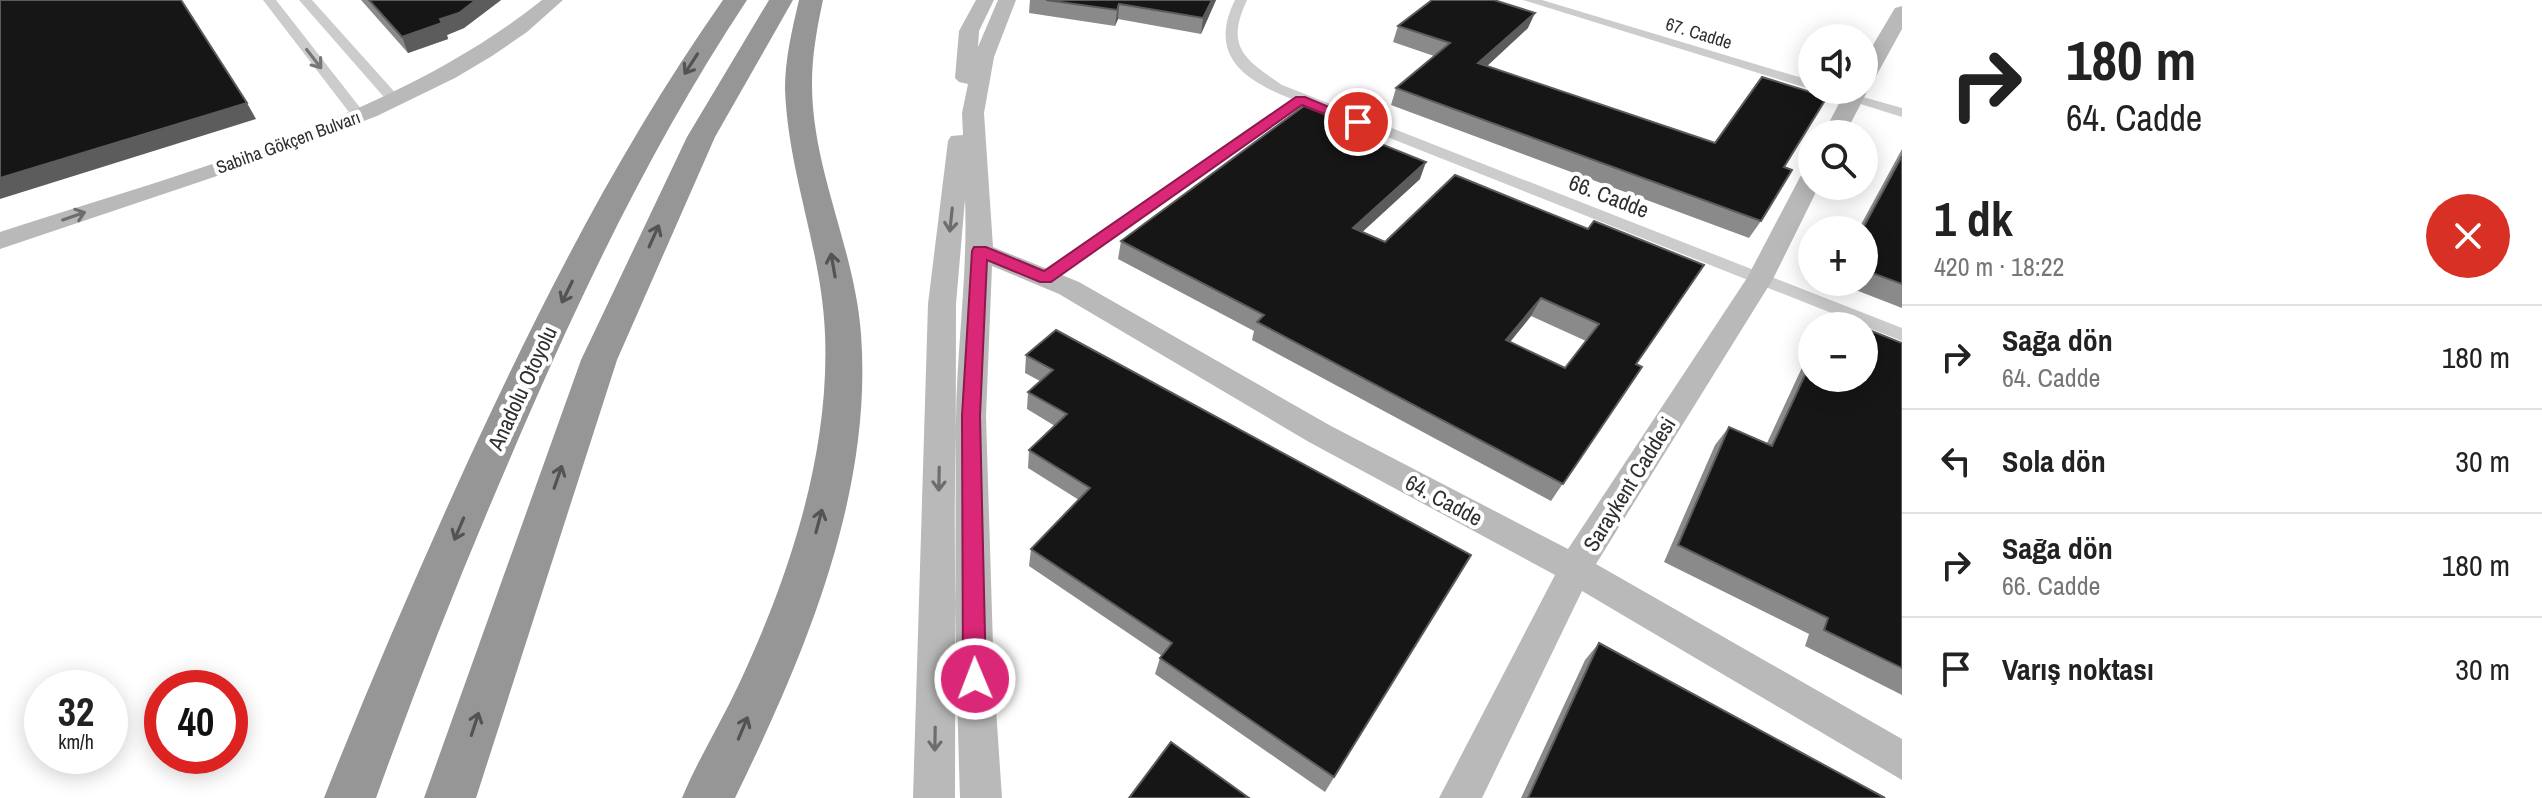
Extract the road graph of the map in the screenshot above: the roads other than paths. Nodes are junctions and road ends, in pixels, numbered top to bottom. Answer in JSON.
{"nodes":[{"id":1,"x":269,"y":0,"type":"edge"},
{"id":2,"x":305,"y":0,"type":"edge"},
{"id":3,"x":534,"y":0,"type":"edge"},
{"id":4,"x":554,"y":0,"type":"edge"},
{"id":5,"x":735,"y":0,"type":"edge"},
{"id":6,"x":781,"y":0,"type":"edge"},
{"id":7,"x":811,"y":0,"type":"edge"},
{"id":8,"x":985,"y":0,"type":"edge"},
{"id":9,"x":1007,"y":0,"type":"edge"},
{"id":10,"x":1241,"y":0,"type":"edge"},
{"id":11,"x":1529,"y":0,"type":"edge"},
{"id":12,"x":1902,"y":12,"type":"edge"},
{"id":13,"x":1878,"y":54,"type":"edge"},
{"id":14,"x":1798,"y":82,"type":"edge"},
{"id":15,"x":390,"y":95,"type":"junction"},
{"id":16,"x":1300,"y":100,"type":"junction"},
{"id":17,"x":1878,"y":103,"type":"edge"},
{"id":18,"x":355,"y":110,"type":"junction"},
{"id":19,"x":1902,"y":113,"type":"edge"},
{"id":20,"x":1800,"y":200,"type":"edge"},
{"id":21,"x":0,"y":221,"type":"edge"},
{"id":22,"x":0,"y":241,"type":"edge"},
{"id":23,"x":980,"y":251,"type":"junction"},
{"id":24,"x":1045,"y":278,"type":"junction"},
{"id":25,"x":1760,"y":279,"type":"junction"},
{"id":26,"x":1902,"y":335,"type":"edge"},
{"id":27,"x":1576,"y":570,"type":"junction"},
{"id":28,"x":382,"y":712,"type":"junction"},
{"id":29,"x":1902,"y":761,"type":"edge"},
{"id":30,"x":326,"y":798,"type":"edge"},
{"id":31,"x":350,"y":798,"type":"edge"},
{"id":32,"x":450,"y":798,"type":"edge"},
{"id":33,"x":708,"y":798,"type":"edge"},
{"id":34,"x":934,"y":798,"type":"edge"},
{"id":35,"x":981,"y":798,"type":"edge"},
{"id":36,"x":1460,"y":798,"type":"edge"}],
"edges":[{"from":1,"to":18,"type":"street","one_way":true},
{"from":2,"to":15,"type":"street"},
{"from":3,"to":15,"type":"street","name":"Sabiha Gökçen Bulvarı"},
{"from":4,"to":15,"type":"street","name":"Sabiha Gökçen Bulvarı"},
{"from":5,"to":28,"type":"highway","name":"Anadolu Otoyolu","one_way":true},
{"from":32,"to":6,"type":"highway","one_way":true},
{"from":33,"to":7,"type":"highway","one_way":true},
{"from":8,"to":34,"type":"street","one_way":true},
{"from":9,"to":23,"type":"street"},
{"from":10,"to":16,"type":"street","name":"66. Cadde"},
{"from":11,"to":14,"type":"street","name":"67. Cadde"},
{"from":12,"to":13,"type":"street"},
{"from":15,"to":18,"type":"street","name":"Sabiha Gökçen Bulvarı"},
{"from":16,"to":24,"type":"street"},
{"from":16,"to":25,"type":"street","name":"66. Cadde"},
{"from":17,"to":19,"type":"street"},
{"from":18,"to":21,"type":"street","name":"Sabiha Gökçen Bulvarı"},
{"from":22,"to":18,"type":"street","name":"Sabiha Gökçen Bulvarı","one_way":true},
{"from":20,"to":25,"type":"street","name":"Saraykent Caddesi"},
{"from":23,"to":24,"type":"street","name":"64. Cadde"},
{"from":23,"to":35,"type":"street"},
{"from":24,"to":27,"type":"street","name":"64. Cadde"},
{"from":25,"to":26,"type":"street","name":"66. Cadde"},
{"from":25,"to":27,"type":"street","name":"Saraykent Caddesi"},
{"from":27,"to":29,"type":"street","name":"64. Cadde"},
{"from":27,"to":36,"type":"street","name":"Saraykent Caddesi"},
{"from":28,"to":30,"type":"highway"},
{"from":28,"to":31,"type":"highway","name":"Anadolu Otoyolu"}]}
